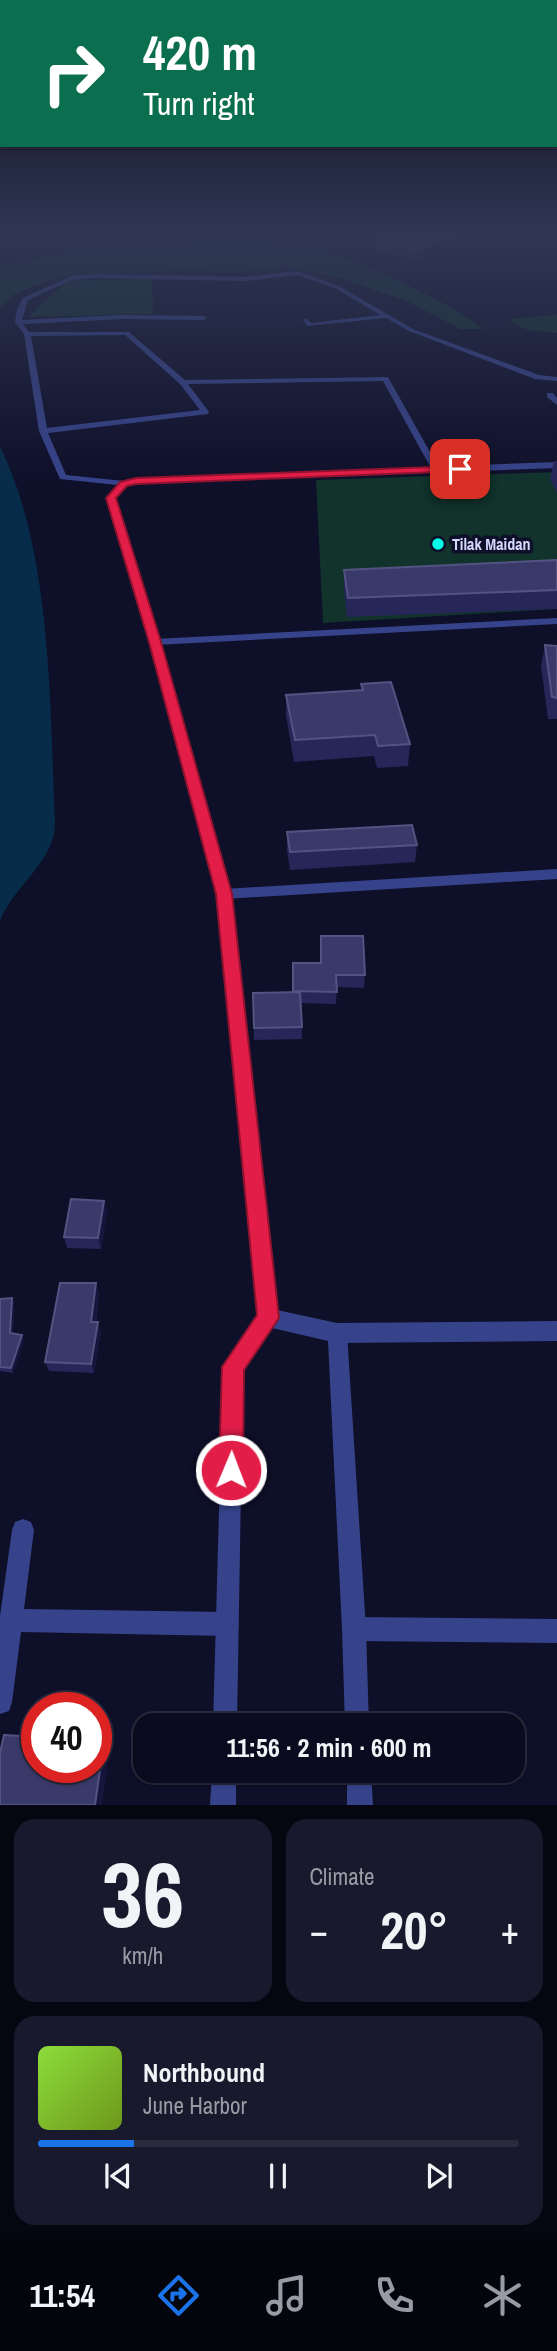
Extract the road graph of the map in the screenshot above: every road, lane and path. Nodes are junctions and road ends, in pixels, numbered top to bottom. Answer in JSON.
{"nodes":[{"id":1,"x":19,"y":317,"type":"edge"},
{"id":2,"x":117,"y":317,"type":"edge"},
{"id":3,"x":141,"y":317,"type":"edge"},
{"id":4,"x":376,"y":317,"type":"edge"},
{"id":5,"x":389,"y":317,"type":"edge"},
{"id":6,"x":204,"y":318,"type":"dead end"},
{"id":7,"x":306,"y":320,"type":"dead end"},
{"id":8,"x":18,"y":322,"type":"junction"},
{"id":9,"x":27,"y":334,"type":"junction"},
{"id":10,"x":557,"y":379,"type":"edge"},
{"id":11,"x":183,"y":382,"type":"junction"},
{"id":12,"x":550,"y":395,"type":"dead end"},
{"id":13,"x":557,"y":403,"type":"edge"},
{"id":14,"x":43,"y":431,"type":"junction"},
{"id":15,"x":557,"y":466,"type":"edge"},
{"id":16,"x":436,"y":470,"type":"junction"},
{"id":17,"x":124,"y":484,"type":"junction"},
{"id":18,"x":557,"y":621,"type":"edge"},
{"id":19,"x":155,"y":642,"type":"junction"},
{"id":20,"x":557,"y":874,"type":"edge"},
{"id":21,"x":224,"y":894,"type":"junction"},
{"id":22,"x":268,"y":1318,"type":"junction"},
{"id":23,"x":557,"y":1331,"type":"edge"},
{"id":24,"x":337,"y":1333,"type":"junction"},
{"id":25,"x":23,"y":1531,"type":"dead end"},
{"id":26,"x":11,"y":1620,"type":"junction"},
{"id":27,"x":227,"y":1624,"type":"junction"},
{"id":28,"x":354,"y":1629,"type":"junction"},
{"id":29,"x":557,"y":1632,"type":"edge"},
{"id":30,"x":0,"y":1702,"type":"edge"},
{"id":31,"x":225,"y":1713,"type":"edge"},
{"id":32,"x":357,"y":1713,"type":"edge"},
{"id":33,"x":224,"y":1783,"type":"edge"},
{"id":34,"x":359,"y":1783,"type":"edge"},
{"id":35,"x":223,"y":1805,"type":"edge"},
{"id":36,"x":360,"y":1805,"type":"edge"}],
"edges":[{"from":1,"to":8,"type":"street"},
{"from":2,"to":8,"type":"street"},
{"from":3,"to":6,"type":"street"},
{"from":4,"to":7,"type":"street"},
{"from":5,"to":10,"type":"street"},
{"from":8,"to":9,"type":"street"},
{"from":9,"to":11,"type":"street"},
{"from":9,"to":14,"type":"street"},
{"from":11,"to":14,"type":"street"},
{"from":11,"to":16,"type":"street"},
{"from":12,"to":13,"type":"street"},
{"from":14,"to":17,"type":"street"},
{"from":15,"to":16,"type":"street"},
{"from":16,"to":17,"type":"street"},
{"from":17,"to":19,"type":"street"},
{"from":18,"to":19,"type":"street"},
{"from":19,"to":21,"type":"street"},
{"from":20,"to":21,"type":"street"},
{"from":21,"to":22,"type":"street"},
{"from":22,"to":24,"type":"street"},
{"from":22,"to":27,"type":"street"},
{"from":23,"to":24,"type":"street"},
{"from":24,"to":28,"type":"street"},
{"from":25,"to":26,"type":"street"},
{"from":26,"to":27,"type":"street"},
{"from":26,"to":30,"type":"street"},
{"from":27,"to":31,"type":"street"},
{"from":28,"to":29,"type":"street"},
{"from":28,"to":32,"type":"street"},
{"from":33,"to":35,"type":"street"},
{"from":34,"to":36,"type":"street"}]}
